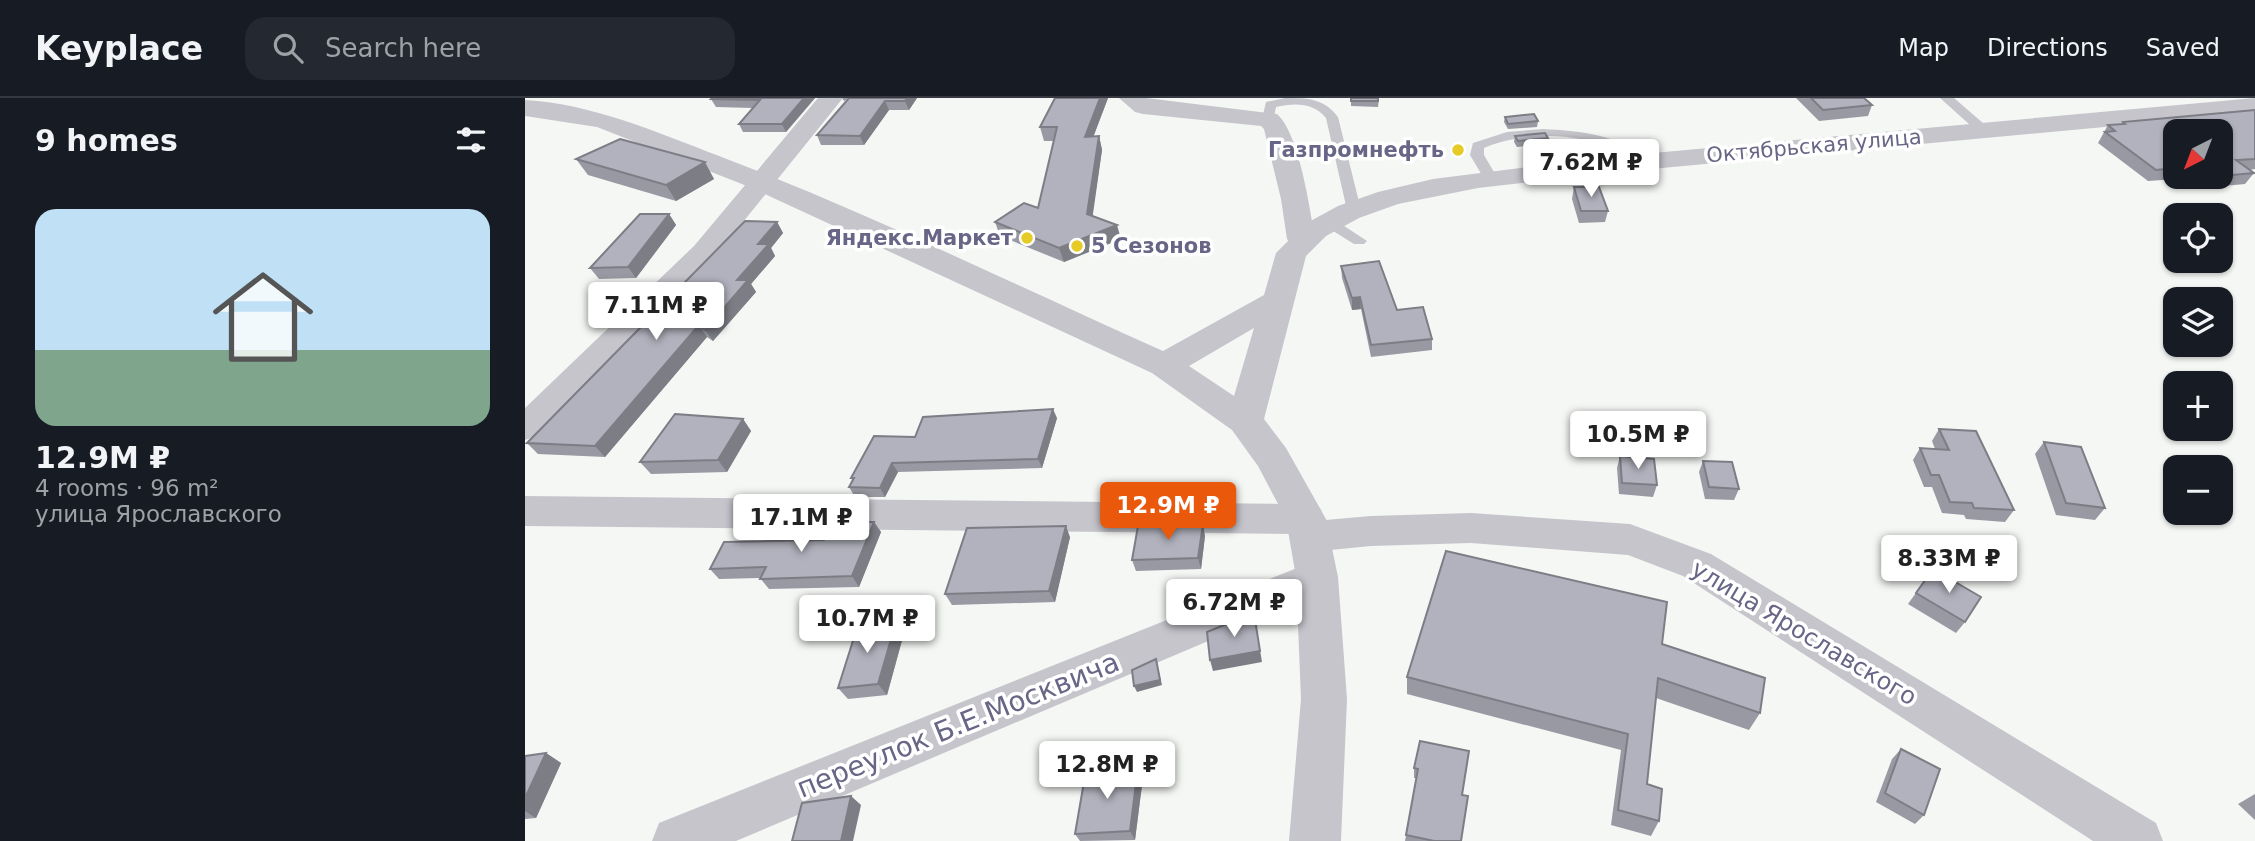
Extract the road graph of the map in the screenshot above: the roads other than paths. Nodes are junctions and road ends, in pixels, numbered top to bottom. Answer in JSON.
{"nodes":[{"id":1,"x":831,"y":98,"type":"edge"},
{"id":2,"x":1131,"y":98,"type":"edge"},
{"id":3,"x":1945,"y":98,"type":"edge"},
{"id":4,"x":2255,"y":105,"type":"edge"},
{"id":5,"x":525,"y":108,"type":"edge"},
{"id":6,"x":1268,"y":119,"type":"junction"},
{"id":7,"x":1984,"y":130,"type":"junction"},
{"id":8,"x":1638,"y":162,"type":"junction"},
{"id":9,"x":1491,"y":179,"type":"junction"},
{"id":10,"x":762,"y":182,"type":"junction"},
{"id":11,"x":1354,"y":210,"type":"junction"},
{"id":12,"x":1327,"y":221,"type":"junction"},
{"id":13,"x":1301,"y":239,"type":"junction"},
{"id":14,"x":1359,"y":241,"type":"dead end"},
{"id":15,"x":1278,"y":300,"type":"junction"},
{"id":16,"x":1164,"y":365,"type":"junction"},
{"id":17,"x":1245,"y":421,"type":"junction"},
{"id":18,"x":525,"y":427,"type":"edge"},
{"id":19,"x":525,"y":511,"type":"edge"},
{"id":20,"x":1311,"y":544,"type":"junction"},
{"id":21,"x":677,"y":841,"type":"edge"},
{"id":22,"x":1315,"y":841,"type":"edge"},
{"id":23,"x":2138,"y":841,"type":"edge"}],
"edges":[{"from":1,"to":10,"type":"street"},
{"from":2,"to":6,"type":"street"},
{"from":3,"to":7,"type":"lane"},
{"from":4,"to":7,"type":"street","name":"Октябрьская улица"},
{"from":5,"to":10,"type":"street"},
{"from":6,"to":11,"type":"lane"},
{"from":6,"to":13,"type":"street"},
{"from":7,"to":8,"type":"street","name":"Октябрьская улица"},
{"from":8,"to":9,"type":"street","name":"Октябрьская улица"},
{"from":8,"to":9,"type":"lane"},
{"from":9,"to":11,"type":"street","name":"Октябрьская улица"},
{"from":10,"to":16,"type":"street"},
{"from":10,"to":18,"type":"street"},
{"from":11,"to":12,"type":"street","name":"Октябрьская улица"},
{"from":12,"to":13,"type":"street","name":"Октябрьская улица"},
{"from":12,"to":14,"type":"lane"},
{"from":13,"to":15,"type":"street","name":"Октябрьская улица"},
{"from":15,"to":16,"type":"street"},
{"from":15,"to":17,"type":"street","name":"Октябрьская улица"},
{"from":16,"to":17,"type":"street"},
{"from":17,"to":20,"type":"street"},
{"from":19,"to":20,"type":"street","name":"улица Ярославского"},
{"from":20,"to":21,"type":"street","name":"переулок Б.Е.Москвича"},
{"from":20,"to":22,"type":"street"},
{"from":20,"to":23,"type":"street","name":"улица Ярославского"}]}
